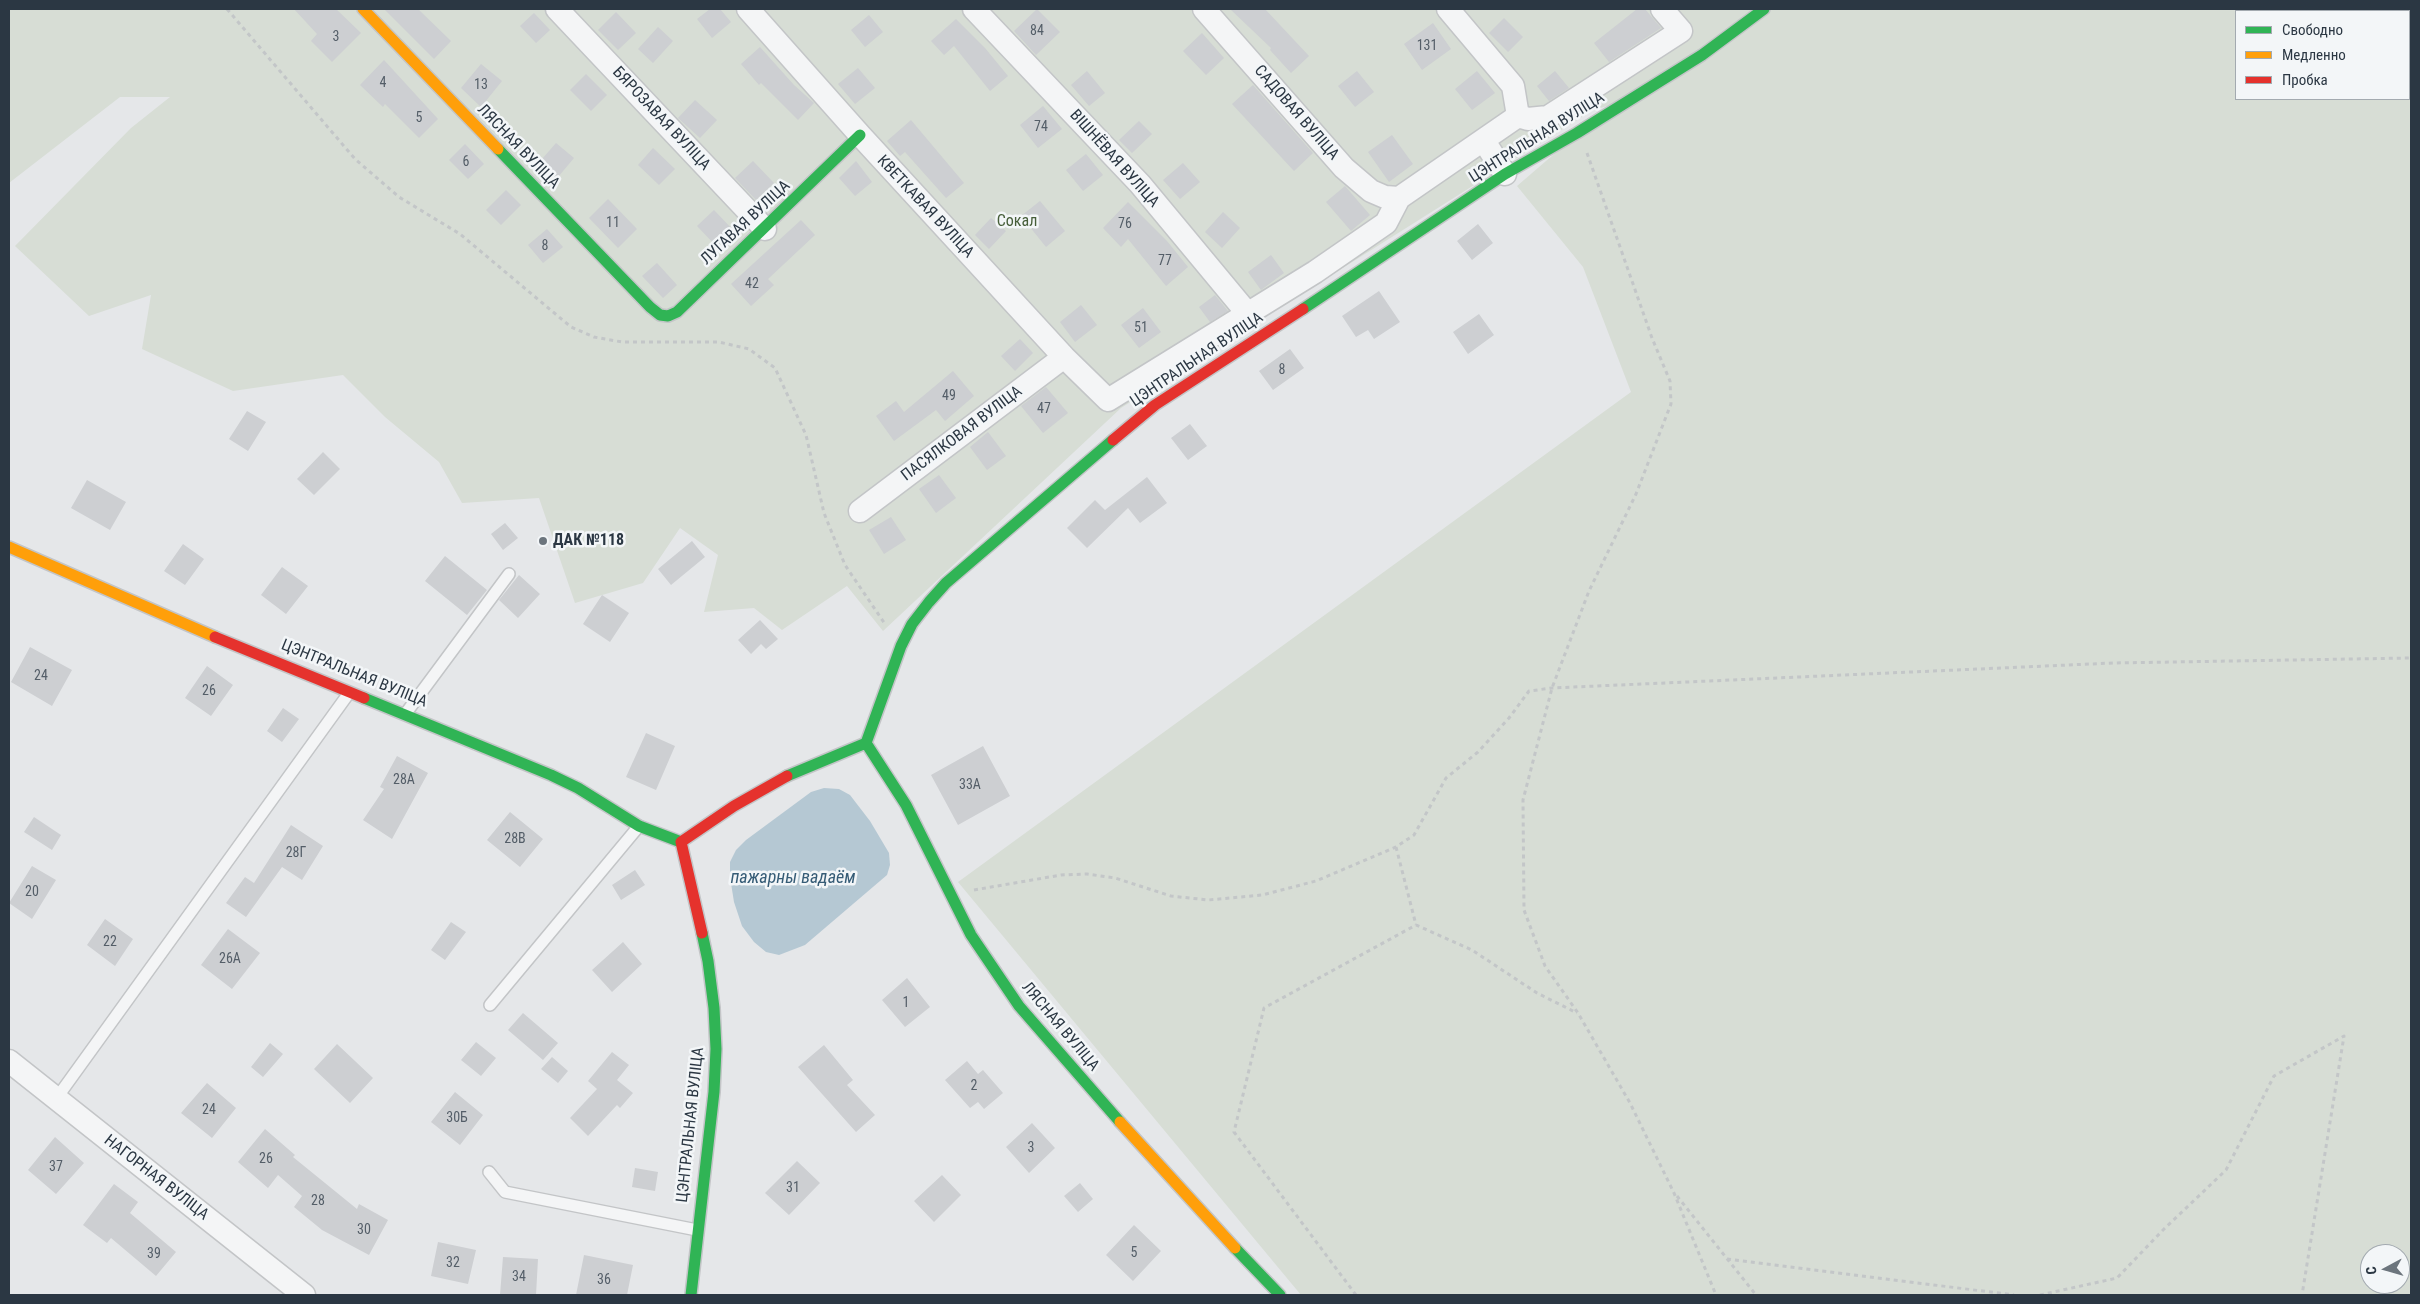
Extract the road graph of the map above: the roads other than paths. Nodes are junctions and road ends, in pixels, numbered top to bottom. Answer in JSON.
{"nodes":[{"id":1,"x":363,"y":9,"type":"edge"},
{"id":2,"x":557,"y":9,"type":"edge"},
{"id":3,"x":748,"y":9,"type":"edge"},
{"id":4,"x":974,"y":9,"type":"edge"},
{"id":5,"x":1204,"y":9,"type":"edge"},
{"id":6,"x":1448,"y":9,"type":"edge"},
{"id":7,"x":1662,"y":9,"type":"edge"},
{"id":8,"x":1764,"y":9,"type":"edge"},
{"id":9,"x":1518,"y":116,"type":"junction"},
{"id":10,"x":860,"y":135,"type":"junction"},
{"id":11,"x":1484,"y":141,"type":"junction"},
{"id":12,"x":1505,"y":174,"type":"junction"},
{"id":13,"x":1399,"y":198,"type":"junction"},
{"id":14,"x":765,"y":229,"type":"junction"},
{"id":15,"x":650,"y":307,"type":"joint"},
{"id":16,"x":1248,"y":314,"type":"junction"},
{"id":17,"x":1064,"y":357,"type":"junction"},
{"id":18,"x":860,"y":511,"type":"dead end"},
{"id":19,"x":9,"y":548,"type":"edge"},
{"id":20,"x":509,"y":574,"type":"dead end"},
{"id":21,"x":350,"y":690,"type":"junction"},
{"id":22,"x":406,"y":713,"type":"junction"},
{"id":23,"x":866,"y":743,"type":"junction"},
{"id":24,"x":639,"y":826,"type":"junction"},
{"id":25,"x":681,"y":842,"type":"junction"},
{"id":26,"x":490,"y":1004,"type":"dead end"},
{"id":27,"x":11,"y":1067,"type":"edge"},
{"id":28,"x":56,"y":1099,"type":"junction"},
{"id":29,"x":489,"y":1172,"type":"dead end"},
{"id":30,"x":697,"y":1230,"type":"junction"},
{"id":31,"x":304,"y":1295,"type":"edge"},
{"id":32,"x":691,"y":1295,"type":"edge"},
{"id":33,"x":1280,"y":1295,"type":"edge"}],
"edges":[{"from":1,"to":15,"type":"street","name":"ЛЯСНАЯ ВУЛІЦА"},
{"from":2,"to":14,"type":"street","name":"БЯРОЗАВАЯ ВУЛІЦА"},
{"from":3,"to":10,"type":"street","name":"КВЕТКАВАЯ ВУЛІЦА"},
{"from":4,"to":16,"type":"street","name":"ВІШНЁВАЯ ВУЛІЦА"},
{"from":5,"to":13,"type":"street","name":"САДОВАЯ ВУЛІЦА"},
{"from":6,"to":9,"type":"street"},
{"from":7,"to":9,"type":"street"},
{"from":8,"to":12,"type":"street","name":"ЦЭНТРАЛЬНАЯ ВУЛІЦА"},
{"from":9,"to":11,"type":"street"},
{"from":10,"to":14,"type":"street","name":"ЛУГАВАЯ ВУЛІЦА"},
{"from":10,"to":17,"type":"street","name":"КВЕТКАВАЯ ВУЛІЦА"},
{"from":11,"to":12,"type":"street"},
{"from":11,"to":13,"type":"street"},
{"from":12,"to":23,"type":"street","name":"ЦЭНТРАЛЬНАЯ ВУЛІЦА"},
{"from":13,"to":16,"type":"street"},
{"from":14,"to":15,"type":"street","name":"ЛУГАВАЯ ВУЛІЦА"},
{"from":16,"to":17,"type":"street","name":"КВЕТКАВАЯ ВУЛІЦА"},
{"from":17,"to":18,"type":"street","name":"ПАСЯЛКОВАЯ ВУЛІЦА"},
{"from":19,"to":21,"type":"street","name":"ЦЭНТРАЛЬНАЯ ВУЛІЦА"},
{"from":20,"to":22,"type":"lane"},
{"from":21,"to":22,"type":"street","name":"ЦЭНТРАЛЬНАЯ ВУЛІЦА"},
{"from":21,"to":28,"type":"lane"},
{"from":22,"to":24,"type":"street","name":"ЦЭНТРАЛЬНАЯ ВУЛІЦА"},
{"from":23,"to":25,"type":"street"},
{"from":23,"to":33,"type":"street","name":"ЛЯСНАЯ ВУЛІЦА"},
{"from":24,"to":25,"type":"street","name":"ЦЭНТРАЛЬНАЯ ВУЛІЦА"},
{"from":24,"to":26,"type":"lane"},
{"from":25,"to":30,"type":"street","name":"ЦЭНТРАЛЬНАЯ ВУЛІЦА"},
{"from":27,"to":28,"type":"street","name":"НАГОРНАЯ ВУЛІЦА"},
{"from":28,"to":31,"type":"street","name":"НАГОРНАЯ ВУЛІЦА"},
{"from":29,"to":30,"type":"lane"},
{"from":30,"to":32,"type":"street","name":"ЦЭНТРАЛЬНАЯ ВУЛІЦА"}]}
